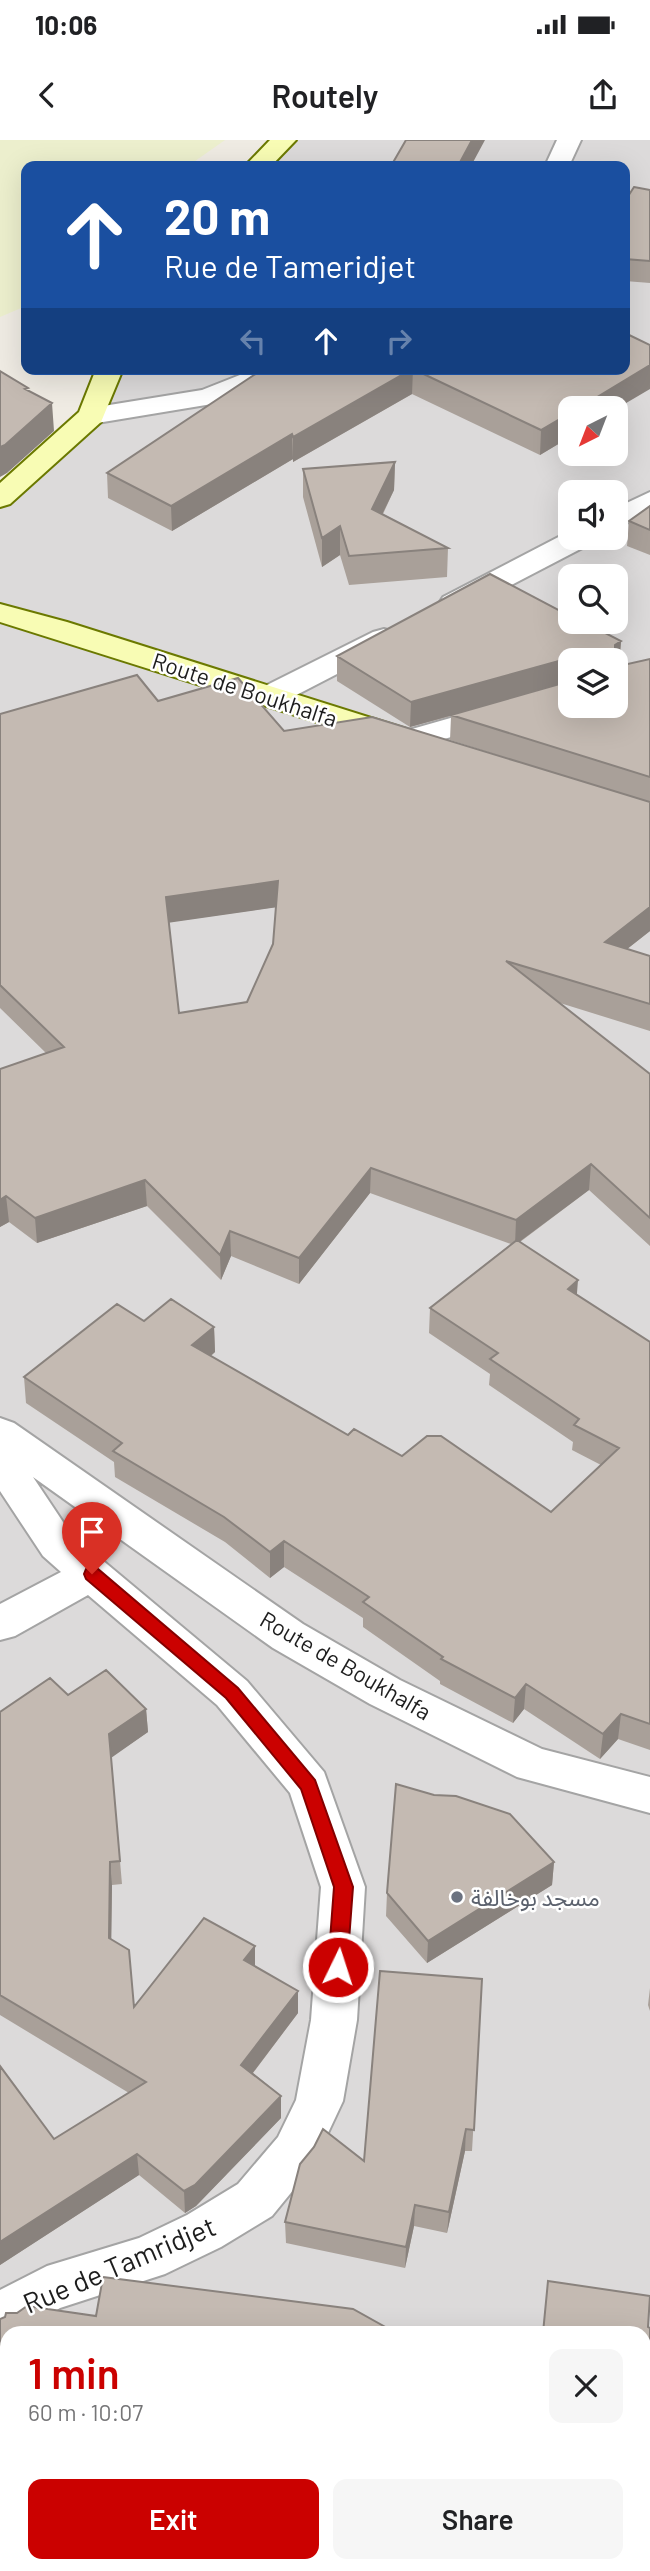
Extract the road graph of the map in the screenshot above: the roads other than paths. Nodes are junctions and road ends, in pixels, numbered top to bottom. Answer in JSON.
{"nodes":[{"id":1,"x":284,"y":140,"type":"edge"},
{"id":2,"x":569,"y":140,"type":"edge"},
{"id":3,"x":262,"y":161,"type":"edge"},
{"id":4,"x":558,"y":161,"type":"edge"},
{"id":5,"x":108,"y":375,"type":"edge"},
{"id":6,"x":265,"y":375,"type":"edge"},
{"id":7,"x":91,"y":416,"type":"junction"},
{"id":8,"x":0,"y":498,"type":"edge"},
{"id":9,"x":650,"y":501,"type":"edge"},
{"id":10,"x":628,"y":513,"type":"edge"},
{"id":11,"x":558,"y":549,"type":"edge"},
{"id":12,"x":0,"y":613,"type":"edge"},
{"id":13,"x":268,"y":697,"type":"junction"},
{"id":14,"x":558,"y":697,"type":"edge"},
{"id":15,"x":409,"y":740,"type":"junction"},
{"id":16,"x":456,"y":755,"type":"edge"},
{"id":17,"x":0,"y":1433,"type":"edge"},
{"id":18,"x":0,"y":1459,"type":"edge"},
{"id":19,"x":92,"y":1574,"type":"junction"},
{"id":20,"x":0,"y":1624,"type":"edge"},
{"id":21,"x":650,"y":1795,"type":"edge"},
{"id":22,"x":0,"y":2317,"type":"edge"}],
"edges":[{"from":1,"to":3,"type":"main road"},
{"from":2,"to":4,"type":"street"},
{"from":5,"to":7,"type":"main road"},
{"from":6,"to":7,"type":"street"},
{"from":7,"to":8,"type":"main road"},
{"from":9,"to":10,"type":"street"},
{"from":11,"to":13,"type":"street"},
{"from":12,"to":13,"type":"main road","name":"Route de Boukhalfa"},
{"from":13,"to":15,"type":"main road","name":"Route de Boukhalfa"},
{"from":14,"to":15,"type":"street"},
{"from":15,"to":16,"type":"main road","name":"Route de Boukhalfa"},
{"from":17,"to":21,"type":"street","name":"Route de Boukhalfa"},
{"from":18,"to":19,"type":"street"},
{"from":19,"to":20,"type":"street"},
{"from":19,"to":22,"type":"street","name":"Rue de Tamridjet"}]}
